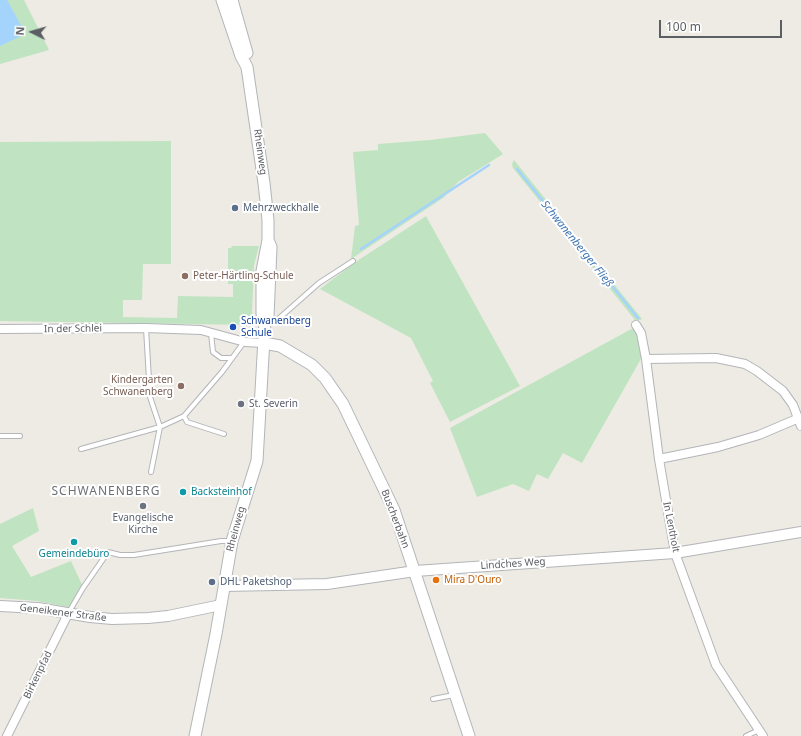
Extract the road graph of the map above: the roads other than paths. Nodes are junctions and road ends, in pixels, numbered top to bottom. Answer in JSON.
{"nodes":[{"id":1,"x":222,"y":0,"type":"edge"},
{"id":2,"x":232,"y":0,"type":"edge"},
{"id":3,"x":246,"y":63,"type":"junction"},
{"id":4,"x":353,"y":261,"type":"dead end"},
{"id":5,"x":266,"y":321,"type":"junction"},
{"id":6,"x":636,"y":325,"type":"dead end"},
{"id":7,"x":146,"y":328,"type":"junction"},
{"id":8,"x":0,"y":329,"type":"edge"},
{"id":9,"x":211,"y":332,"type":"junction"},
{"id":10,"x":245,"y":342,"type":"junction"},
{"id":11,"x":264,"y":343,"type":"junction"},
{"id":12,"x":231,"y":358,"type":"junction"},
{"id":13,"x":646,"y":359,"type":"junction"},
{"id":14,"x":184,"y":416,"type":"junction"},
{"id":15,"x":799,"y":418,"type":"junction"},
{"id":16,"x":801,"y":426,"type":"edge"},
{"id":17,"x":160,"y":427,"type":"junction"},
{"id":18,"x":224,"y":434,"type":"dead end"},
{"id":19,"x":0,"y":436,"type":"edge"},
{"id":20,"x":20,"y":436,"type":"dead end"},
{"id":21,"x":81,"y":449,"type":"dead end"},
{"id":22,"x":659,"y":459,"type":"junction"},
{"id":23,"x":151,"y":472,"type":"dead end"},
{"id":24,"x":801,"y":532,"type":"edge"},
{"id":25,"x":232,"y":541,"type":"junction"},
{"id":26,"x":675,"y":553,"type":"junction"},
{"id":27,"x":415,"y":571,"type":"junction"},
{"id":28,"x":224,"y":586,"type":"junction"},
{"id":29,"x":221,"y":604,"type":"junction"},
{"id":30,"x":0,"y":606,"type":"edge"},
{"id":31,"x":68,"y":614,"type":"junction"},
{"id":32,"x":455,"y":695,"type":"junction"},
{"id":33,"x":433,"y":699,"type":"dead end"},
{"id":34,"x":761,"y":733,"type":"edge"},
{"id":35,"x":7,"y":736,"type":"edge"},
{"id":36,"x":196,"y":736,"type":"edge"},
{"id":37,"x":468,"y":736,"type":"edge"},
{"id":38,"x":746,"y":736,"type":"edge"}],
"edges":[{"from":1,"to":3,"type":"main road","name":"Rheinweg"},
{"from":2,"to":3,"type":"main road","name":"Rheinweg"},
{"from":3,"to":5,"type":"main road","name":"Rheinweg"},
{"from":4,"to":5,"type":"lane"},
{"from":5,"to":11,"type":"main road","name":"Rheinweg"},
{"from":6,"to":13,"type":"street","name":"In Lentholt"},
{"from":7,"to":8,"type":"street","name":"In der Schlei"},
{"from":7,"to":9,"type":"street","name":"In der Schlei"},
{"from":7,"to":17,"type":"lane"},
{"from":9,"to":10,"type":"street","name":"In der Schlei"},
{"from":9,"to":12,"type":"lane"},
{"from":10,"to":11,"type":"street","name":"In der Schlei"},
{"from":10,"to":12,"type":"lane"},
{"from":11,"to":25,"type":"main road","name":"Rheinweg"},
{"from":11,"to":27,"type":"main road","name":"Buscherbahn"},
{"from":12,"to":14,"type":"lane"},
{"from":13,"to":15,"type":"street"},
{"from":13,"to":22,"type":"street","name":"In Lentholt"},
{"from":14,"to":17,"type":"lane"},
{"from":14,"to":18,"type":"lane"},
{"from":15,"to":16,"type":"street"},
{"from":15,"to":22,"type":"street"},
{"from":17,"to":21,"type":"lane"},
{"from":17,"to":23,"type":"lane"},
{"from":19,"to":20,"type":"lane"},
{"from":22,"to":26,"type":"street","name":"In Lentholt"},
{"from":24,"to":26,"type":"street","name":"Lindches Weg"},
{"from":25,"to":28,"type":"main road","name":"Rheinweg"},
{"from":25,"to":31,"type":"lane"},
{"from":26,"to":27,"type":"street","name":"Lindches Weg"},
{"from":26,"to":34,"type":"street","name":"In Lentholt"},
{"from":27,"to":28,"type":"street","name":"Lindches Weg"},
{"from":27,"to":32,"type":"main road","name":"Buscherbahn"},
{"from":28,"to":29,"type":"main road","name":"Rheinweg"},
{"from":29,"to":31,"type":"street","name":"Geneikener Straße"},
{"from":29,"to":36,"type":"main road","name":"Rheinweg"},
{"from":30,"to":31,"type":"street","name":"Geneikener Straße"},
{"from":31,"to":35,"type":"street","name":"Birkenpfad"},
{"from":32,"to":33,"type":"lane"},
{"from":32,"to":37,"type":"main road","name":"Buscherbahn"},
{"from":34,"to":38,"type":"lane"}]}
